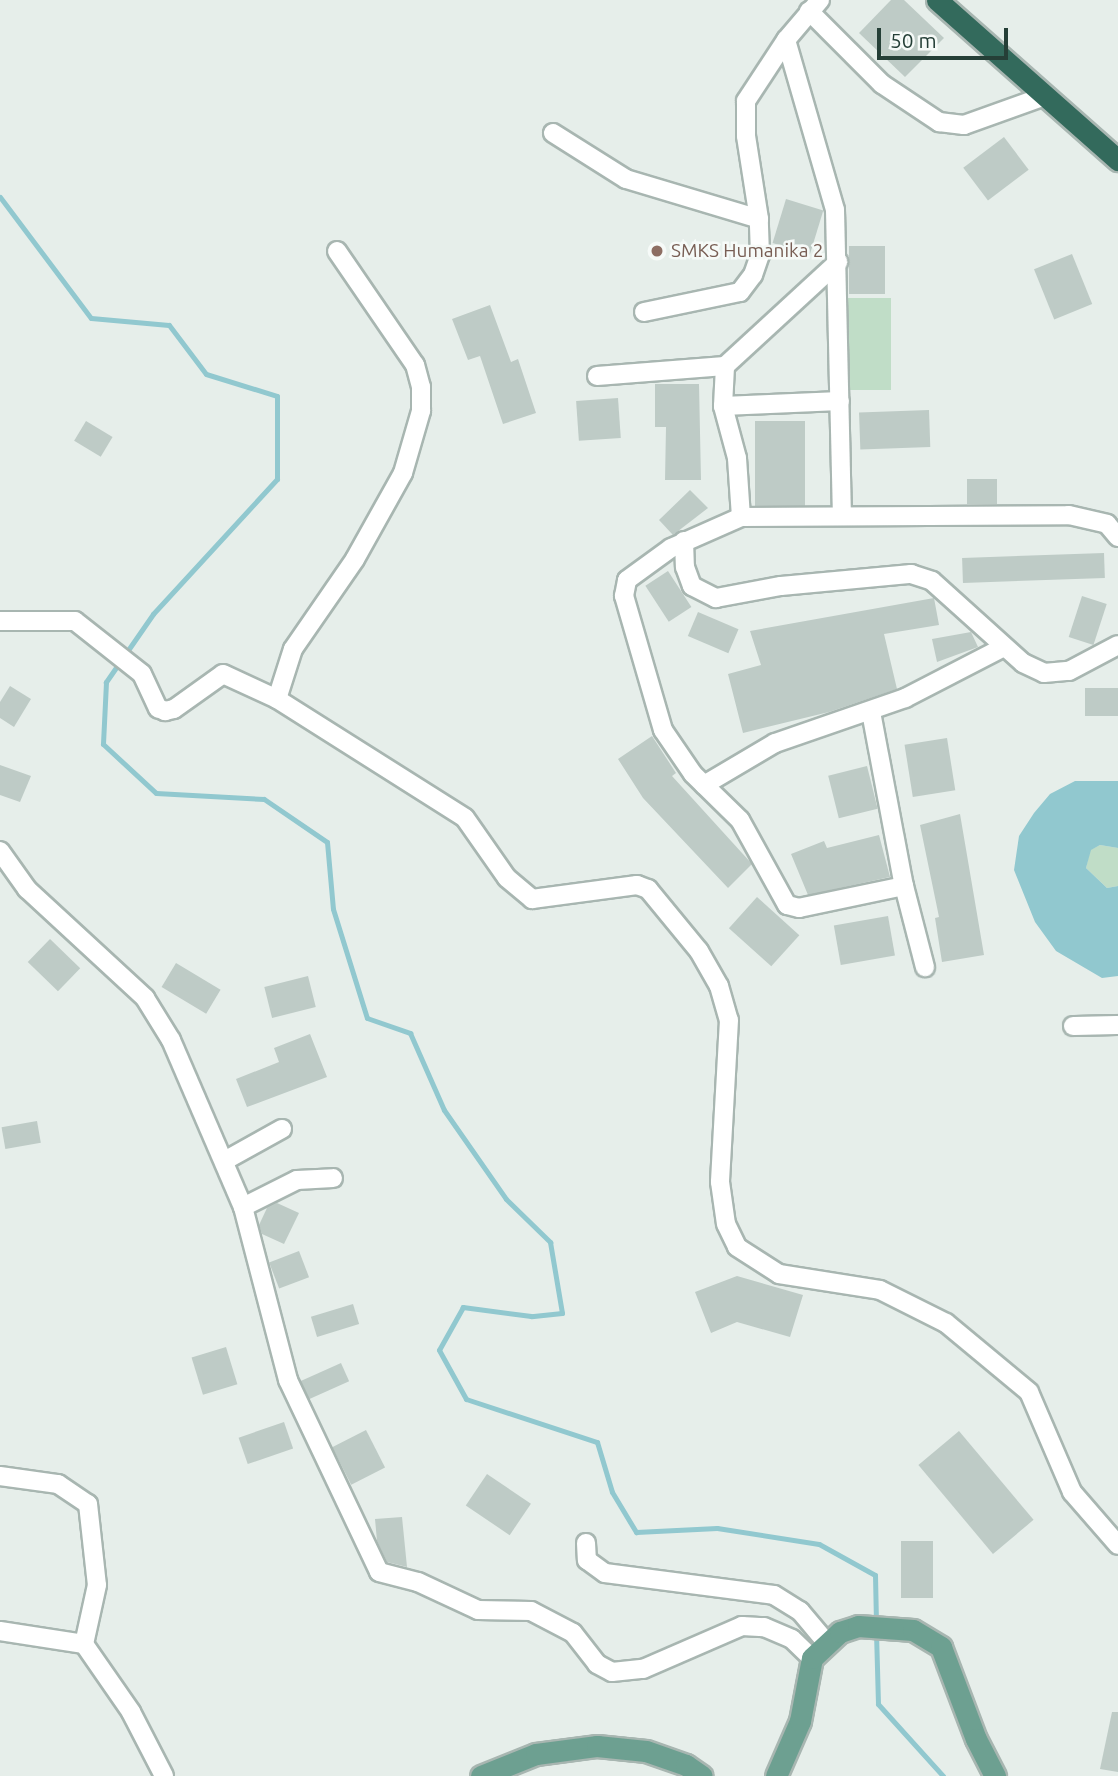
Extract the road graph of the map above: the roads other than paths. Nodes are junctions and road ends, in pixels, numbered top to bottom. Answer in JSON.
{"nodes":[{"id":1,"x":937,"y":0,"type":"edge"},
{"id":2,"x":815,"y":6,"type":"edge"},
{"id":3,"x":786,"y":40,"type":"junction"},
{"id":4,"x":1045,"y":96,"type":"junction"},
{"id":5,"x":553,"y":133,"type":"dead end"},
{"id":6,"x":1118,"y":160,"type":"edge"},
{"id":7,"x":760,"y":219,"type":"junction"},
{"id":8,"x":337,"y":251,"type":"dead end"},
{"id":9,"x":838,"y":262,"type":"junction"},
{"id":10,"x":644,"y":312,"type":"dead end"},
{"id":11,"x":725,"y":366,"type":"junction"},
{"id":12,"x":597,"y":376,"type":"dead end"},
{"id":13,"x":840,"y":401,"type":"junction"},
{"id":14,"x":723,"y":406,"type":"junction"},
{"id":15,"x":842,"y":516,"type":"junction"},
{"id":16,"x":741,"y":517,"type":"junction"},
{"id":17,"x":1118,"y":537,"type":"edge"},
{"id":18,"x":684,"y":541,"type":"junction"},
{"id":19,"x":0,"y":621,"type":"edge"},
{"id":20,"x":1118,"y":645,"type":"edge"},
{"id":21,"x":1004,"y":647,"type":"junction"},
{"id":22,"x":277,"y":699,"type":"junction"},
{"id":23,"x":871,"y":712,"type":"junction"},
{"id":24,"x":704,"y":785,"type":"junction"},
{"id":25,"x":0,"y":850,"type":"edge"},
{"id":26,"x":904,"y":886,"type":"junction"},
{"id":27,"x":925,"y":967,"type":"dead end"},
{"id":28,"x":1118,"y":1024,"type":"edge"},
{"id":29,"x":1073,"y":1026,"type":"dead end"},
{"id":30,"x":282,"y":1129,"type":"dead end"},
{"id":31,"x":226,"y":1160,"type":"junction"},
{"id":32,"x":333,"y":1178,"type":"dead end"},
{"id":33,"x":243,"y":1208,"type":"junction"},
{"id":34,"x":0,"y":1476,"type":"edge"},
{"id":35,"x":586,"y":1543,"type":"dead end"},
{"id":36,"x":1118,"y":1545,"type":"edge"},
{"id":37,"x":0,"y":1631,"type":"edge"},
{"id":38,"x":84,"y":1644,"type":"junction"},
{"id":39,"x":819,"y":1650,"type":"junction"},
{"id":40,"x":164,"y":1776,"type":"edge"},
{"id":41,"x":481,"y":1776,"type":"edge"},
{"id":42,"x":702,"y":1776,"type":"edge"},
{"id":43,"x":776,"y":1776,"type":"edge"},
{"id":44,"x":995,"y":1776,"type":"edge"}],
"edges":[{"from":1,"to":4,"type":"highway"},
{"from":2,"to":3,"type":"street"},
{"from":2,"to":4,"type":"street"},
{"from":3,"to":7,"type":"street"},
{"from":3,"to":9,"type":"street"},
{"from":4,"to":6,"type":"highway"},
{"from":5,"to":7,"type":"street"},
{"from":7,"to":10,"type":"street"},
{"from":8,"to":22,"type":"street"},
{"from":9,"to":11,"type":"street"},
{"from":9,"to":13,"type":"street"},
{"from":11,"to":12,"type":"street"},
{"from":11,"to":14,"type":"street"},
{"from":13,"to":14,"type":"street"},
{"from":13,"to":15,"type":"street"},
{"from":14,"to":16,"type":"street"},
{"from":15,"to":16,"type":"street"},
{"from":15,"to":17,"type":"street"},
{"from":16,"to":18,"type":"street"},
{"from":18,"to":21,"type":"street"},
{"from":18,"to":24,"type":"street"},
{"from":19,"to":22,"type":"street"},
{"from":20,"to":21,"type":"street"},
{"from":21,"to":23,"type":"street"},
{"from":22,"to":36,"type":"street"},
{"from":23,"to":24,"type":"street"},
{"from":23,"to":26,"type":"street"},
{"from":24,"to":26,"type":"street"},
{"from":25,"to":31,"type":"street"},
{"from":26,"to":27,"type":"street"},
{"from":28,"to":29,"type":"street"},
{"from":30,"to":31,"type":"street"},
{"from":31,"to":33,"type":"street"},
{"from":32,"to":33,"type":"street"},
{"from":33,"to":39,"type":"street"},
{"from":34,"to":38,"type":"street"},
{"from":35,"to":39,"type":"street"},
{"from":37,"to":38,"type":"street"},
{"from":38,"to":40,"type":"street"},
{"from":39,"to":43,"type":"main road"},
{"from":39,"to":44,"type":"main road"},
{"from":41,"to":42,"type":"main road"}]}
